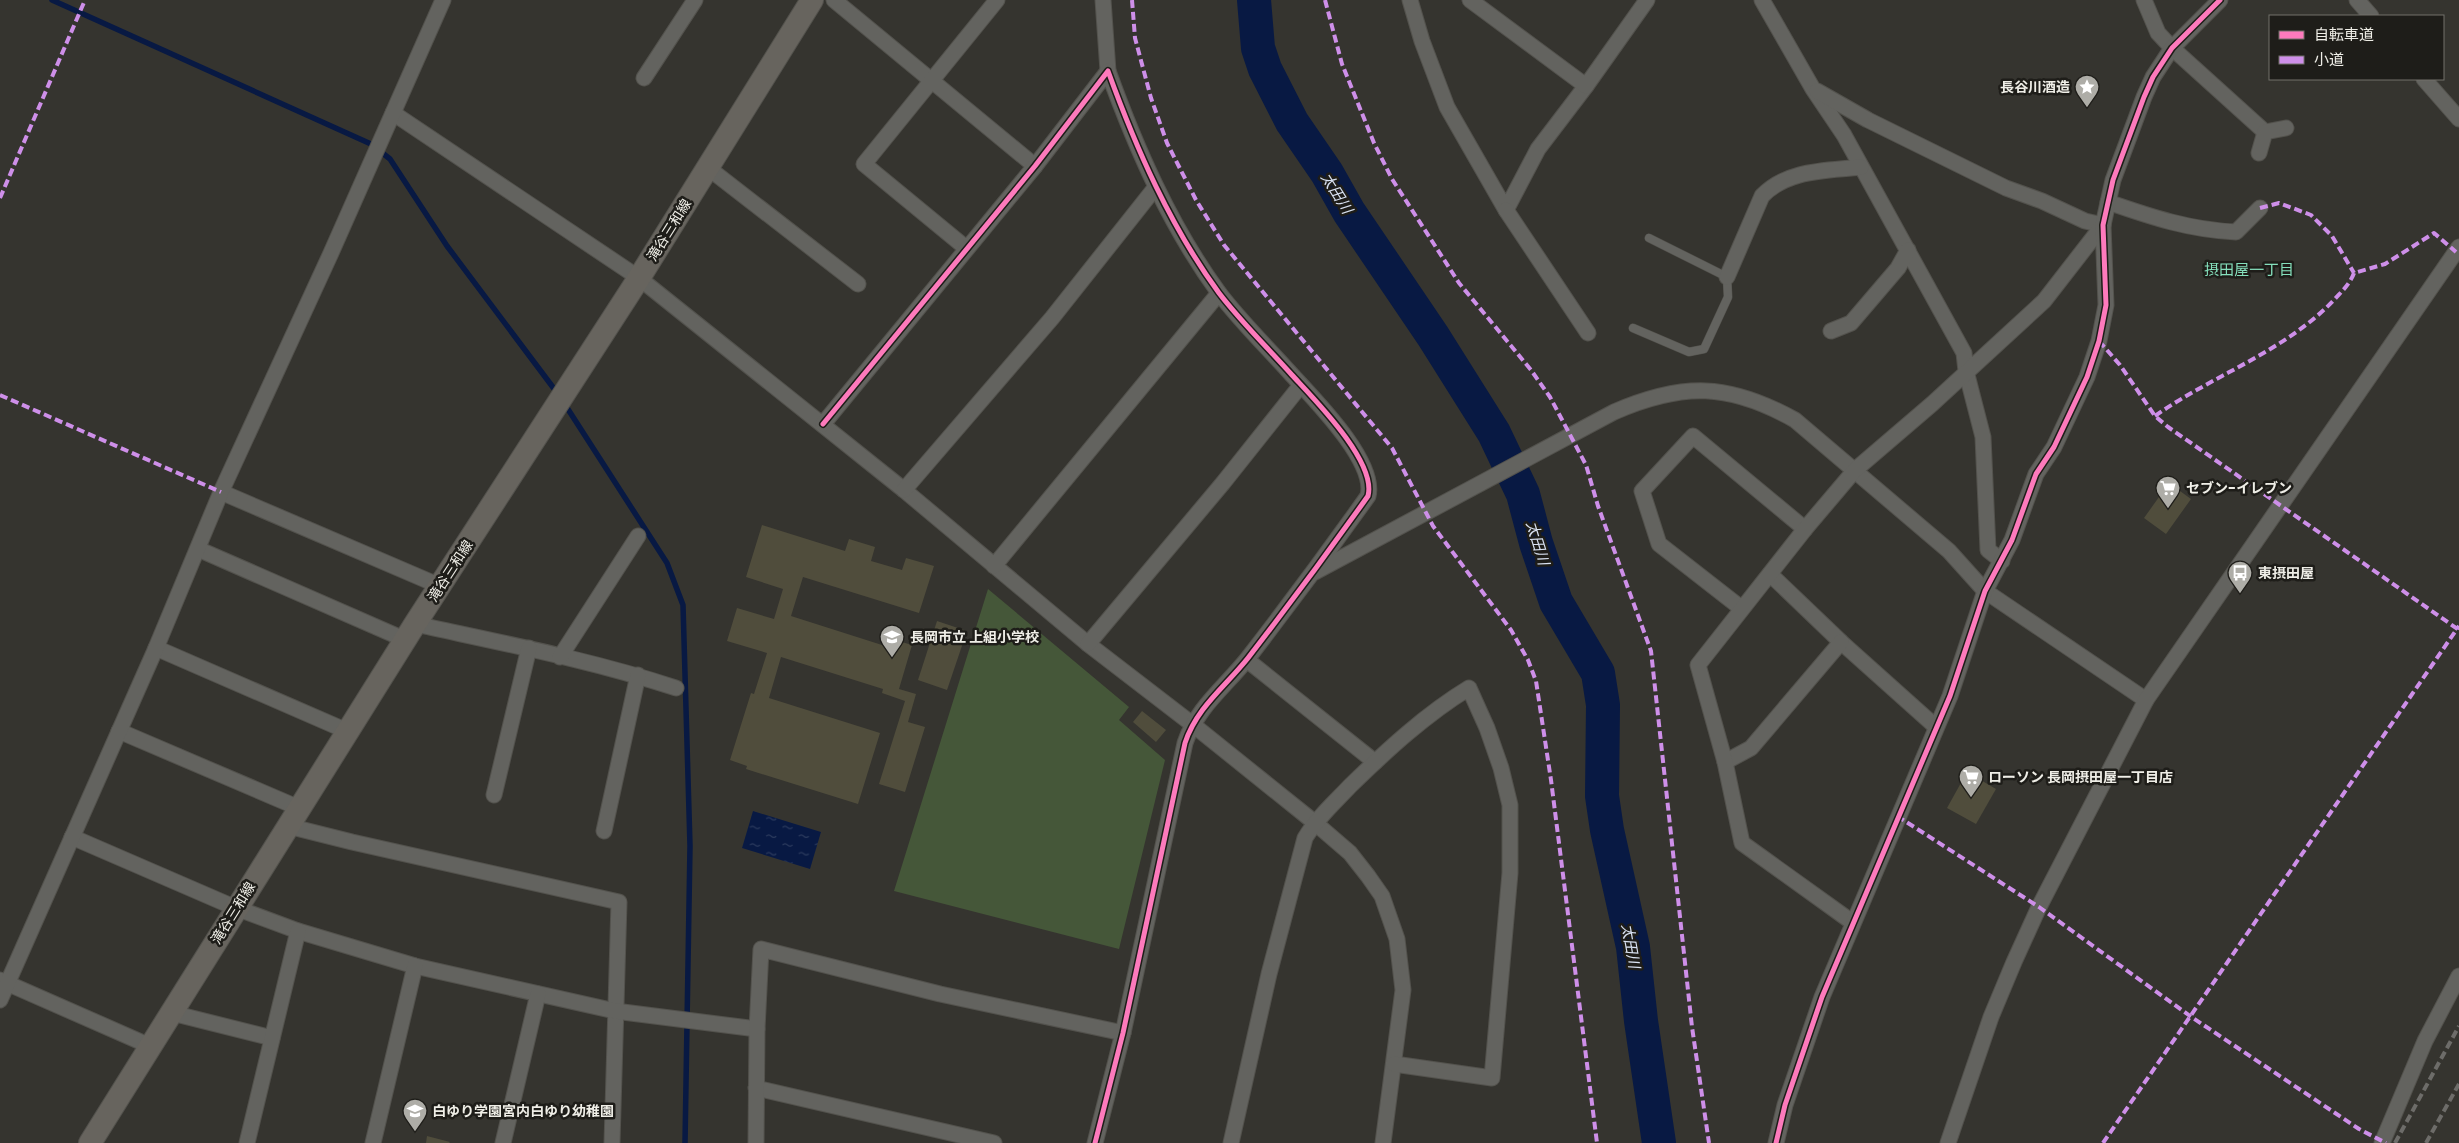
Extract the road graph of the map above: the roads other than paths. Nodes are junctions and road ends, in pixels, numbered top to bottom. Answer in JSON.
{"nodes":[{"id":1,"x":443,"y":0,"type":"edge"},
{"id":2,"x":695,"y":0,"type":"edge"},
{"id":3,"x":812,"y":0,"type":"edge"},
{"id":4,"x":834,"y":0,"type":"edge"},
{"id":5,"x":997,"y":0,"type":"edge"},
{"id":6,"x":1103,"y":0,"type":"edge"},
{"id":7,"x":1410,"y":0,"type":"edge"},
{"id":8,"x":1470,"y":0,"type":"edge"},
{"id":9,"x":1647,"y":0,"type":"edge"},
{"id":10,"x":1762,"y":0,"type":"edge"},
{"id":11,"x":2144,"y":0,"type":"edge"},
{"id":12,"x":2220,"y":0,"type":"edge"},
{"id":13,"x":2357,"y":0,"type":"edge"},
{"id":14,"x":2370,"y":15,"type":"edge"},
{"id":15,"x":2172,"y":48,"type":"junction"},
{"id":16,"x":1108,"y":71,"type":"junction"},
{"id":17,"x":644,"y":78,"type":"dead end"},
{"id":18,"x":2425,"y":80,"type":"edge"},
{"id":19,"x":930,"y":81,"type":"junction"},
{"id":20,"x":1586,"y":86,"type":"junction"},
{"id":21,"x":1813,"y":89,"type":"junction"},
{"id":22,"x":393,"y":113,"type":"junction"},
{"id":23,"x":2459,"y":119,"type":"edge"},
{"id":24,"x":2286,"y":128,"type":"dead end"},
{"id":25,"x":2265,"y":132,"type":"junction"},
{"id":26,"x":2259,"y":153,"type":"dead end"},
{"id":27,"x":1035,"y":166,"type":"junction"},
{"id":28,"x":707,"y":167,"type":"junction"},
{"id":29,"x":1861,"y":167,"type":"junction"},
{"id":30,"x":1155,"y":188,"type":"junction"},
{"id":31,"x":2108,"y":202,"type":"junction"},
{"id":32,"x":2260,"y":208,"type":"dead end"},
{"id":33,"x":1506,"y":210,"type":"junction"},
{"id":34,"x":2103,"y":225,"type":"junction"},
{"id":35,"x":1649,"y":238,"type":"dead end"},
{"id":36,"x":2459,"y":247,"type":"edge"},
{"id":37,"x":966,"y":248,"type":"junction"},
{"id":38,"x":1908,"y":250,"type":"junction"},
{"id":39,"x":640,"y":278,"type":"junction"},
{"id":40,"x":1727,"y":278,"type":"junction"},
{"id":41,"x":858,"y":284,"type":"dead end"},
{"id":42,"x":1219,"y":293,"type":"junction"},
{"id":43,"x":1633,"y":328,"type":"dead end"},
{"id":44,"x":1831,"y":331,"type":"dead end"},
{"id":45,"x":1588,"y":333,"type":"dead end"},
{"id":46,"x":1966,"y":371,"type":"junction"},
{"id":47,"x":1301,"y":385,"type":"junction"},
{"id":48,"x":823,"y":424,"type":"junction"},
{"id":49,"x":1855,"y":470,"type":"junction"},
{"id":50,"x":904,"y":490,"type":"junction"},
{"id":51,"x":221,"y":492,"type":"junction"},
{"id":52,"x":1805,"y":528,"type":"junction"},
{"id":53,"x":638,"y":536,"type":"dead end"},
{"id":54,"x":198,"y":550,"type":"junction"},
{"id":55,"x":2002,"y":561,"type":"junction"},
{"id":56,"x":994,"y":566,"type":"junction"},
{"id":57,"x":1770,"y":574,"type":"junction"},
{"id":58,"x":1309,"y":575,"type":"junction"},
{"id":59,"x":440,"y":586,"type":"junction"},
{"id":60,"x":1985,"y":591,"type":"junction"},
{"id":61,"x":1741,"y":608,"type":"junction"},
{"id":62,"x":410,"y":632,"type":"junction"},
{"id":63,"x":1840,"y":642,"type":"junction"},
{"id":64,"x":1088,"y":644,"type":"junction"},
{"id":65,"x":156,"y":648,"type":"junction"},
{"id":66,"x":529,"y":648,"type":"junction"},
{"id":67,"x":560,"y":657,"type":"junction"},
{"id":68,"x":1247,"y":660,"type":"junction"},
{"id":69,"x":638,"y":675,"type":"junction"},
{"id":70,"x":676,"y":688,"type":"dead end"},
{"id":71,"x":2146,"y":700,"type":"junction"},
{"id":72,"x":1192,"y":724,"type":"junction"},
{"id":73,"x":1936,"y":727,"type":"junction"},
{"id":74,"x":119,"y":731,"type":"junction"},
{"id":75,"x":347,"y":731,"type":"junction"},
{"id":76,"x":1375,"y":762,"type":"junction"},
{"id":77,"x":1725,"y":762,"type":"junction"},
{"id":78,"x":494,"y":794,"type":"dead end"},
{"id":79,"x":293,"y":817,"type":"junction"},
{"id":80,"x":1314,"y":822,"type":"junction"},
{"id":81,"x":604,"y":831,"type":"dead end"},
{"id":82,"x":72,"y":838,"type":"junction"},
{"id":83,"x":236,"y":908,"type":"junction"},
{"id":84,"x":1852,"y":922,"type":"junction"},
{"id":85,"x":298,"y":931,"type":"junction"},
{"id":86,"x":415,"y":966,"type":"junction"},
{"id":87,"x":2459,"y":976,"type":"edge"},
{"id":88,"x":4,"y":981,"type":"edge"},
{"id":89,"x":538,"y":994,"type":"junction"},
{"id":90,"x":0,"y":1000,"type":"edge"},
{"id":91,"x":615,"y":1011,"type":"junction"},
{"id":92,"x":172,"y":1013,"type":"junction"},
{"id":93,"x":757,"y":1029,"type":"junction"},
{"id":94,"x":1123,"y":1033,"type":"junction"},
{"id":95,"x":272,"y":1038,"type":"junction"},
{"id":96,"x":150,"y":1046,"type":"junction"},
{"id":97,"x":1394,"y":1064,"type":"junction"},
{"id":98,"x":756,"y":1088,"type":"junction"},
{"id":99,"x":90,"y":1143,"type":"edge"},
{"id":100,"x":247,"y":1143,"type":"edge"},
{"id":101,"x":373,"y":1143,"type":"edge"},
{"id":102,"x":503,"y":1143,"type":"edge"},
{"id":103,"x":612,"y":1143,"type":"edge"},
{"id":104,"x":756,"y":1143,"type":"edge"},
{"id":105,"x":994,"y":1143,"type":"edge"},
{"id":106,"x":1095,"y":1143,"type":"edge"},
{"id":107,"x":1231,"y":1143,"type":"edge"},
{"id":108,"x":1383,"y":1143,"type":"edge"},
{"id":109,"x":1776,"y":1143,"type":"edge"},
{"id":110,"x":1948,"y":1143,"type":"edge"},
{"id":111,"x":2382,"y":1143,"type":"edge"}],
"edges":[{"from":1,"to":22,"type":"street"},
{"from":2,"to":17,"type":"street"},
{"from":3,"to":28,"type":"main road","name":"滝谷三和線"},
{"from":4,"to":19,"type":"street"},
{"from":5,"to":19,"type":"street"},
{"from":6,"to":16,"type":"street"},
{"from":7,"to":33,"type":"street"},
{"from":8,"to":20,"type":"street"},
{"from":9,"to":20,"type":"street"},
{"from":10,"to":21,"type":"street"},
{"from":11,"to":15,"type":"street"},
{"from":12,"to":15,"type":"street"},
{"from":13,"to":14,"type":"street"},
{"from":15,"to":25,"type":"street"},
{"from":15,"to":31,"type":"street"},
{"from":16,"to":27,"type":"street"},
{"from":16,"to":30,"type":"street"},
{"from":18,"to":23,"type":"street"},
{"from":19,"to":27,"type":"street"},
{"from":19,"to":37,"type":"street"},
{"from":20,"to":33,"type":"street"},
{"from":21,"to":29,"type":"street"},
{"from":21,"to":34,"type":"street"},
{"from":22,"to":39,"type":"street"},
{"from":22,"to":51,"type":"street"},
{"from":24,"to":25,"type":"street"},
{"from":25,"to":26,"type":"street"},
{"from":27,"to":37,"type":"street"},
{"from":28,"to":39,"type":"main road","name":"滝谷三和線"},
{"from":28,"to":41,"type":"street"},
{"from":29,"to":38,"type":"street"},
{"from":29,"to":40,"type":"street"},
{"from":30,"to":42,"type":"street"},
{"from":30,"to":50,"type":"street"},
{"from":31,"to":32,"type":"street"},
{"from":31,"to":34,"type":"street"},
{"from":33,"to":45,"type":"street"},
{"from":34,"to":46,"type":"street"},
{"from":34,"to":55,"type":"street"},
{"from":35,"to":40,"type":"lane"},
{"from":36,"to":71,"type":"street"},
{"from":37,"to":48,"type":"street"},
{"from":38,"to":44,"type":"street"},
{"from":38,"to":46,"type":"street"},
{"from":39,"to":48,"type":"street"},
{"from":39,"to":59,"type":"main road","name":"滝谷三和線"},
{"from":40,"to":43,"type":"lane"},
{"from":42,"to":47,"type":"street"},
{"from":42,"to":56,"type":"street"},
{"from":46,"to":49,"type":"street"},
{"from":46,"to":55,"type":"street"},
{"from":47,"to":58,"type":"street"},
{"from":47,"to":64,"type":"street"},
{"from":48,"to":50,"type":"street"},
{"from":49,"to":52,"type":"street"},
{"from":49,"to":58,"type":"street"},
{"from":49,"to":60,"type":"street"},
{"from":50,"to":56,"type":"street"},
{"from":51,"to":54,"type":"street"},
{"from":51,"to":59,"type":"street"},
{"from":52,"to":57,"type":"street"},
{"from":52,"to":61,"type":"street"},
{"from":53,"to":67,"type":"street"},
{"from":54,"to":62,"type":"street"},
{"from":54,"to":65,"type":"street"},
{"from":55,"to":60,"type":"street"},
{"from":56,"to":64,"type":"street"},
{"from":57,"to":61,"type":"street"},
{"from":57,"to":63,"type":"street"},
{"from":58,"to":68,"type":"street"},
{"from":59,"to":62,"type":"main road","name":"滝谷三和線"},
{"from":60,"to":71,"type":"street"},
{"from":60,"to":73,"type":"street"},
{"from":61,"to":77,"type":"street"},
{"from":62,"to":66,"type":"street"},
{"from":62,"to":75,"type":"main road","name":"滝谷三和線"},
{"from":63,"to":73,"type":"street"},
{"from":63,"to":77,"type":"street"},
{"from":64,"to":72,"type":"street"},
{"from":65,"to":74,"type":"street"},
{"from":65,"to":75,"type":"street"},
{"from":66,"to":67,"type":"street"},
{"from":66,"to":78,"type":"street"},
{"from":67,"to":69,"type":"street"},
{"from":68,"to":72,"type":"street"},
{"from":68,"to":76,"type":"street"},
{"from":69,"to":70,"type":"street"},
{"from":69,"to":81,"type":"street"},
{"from":71,"to":110,"type":"street"},
{"from":72,"to":80,"type":"street"},
{"from":72,"to":94,"type":"street"},
{"from":73,"to":84,"type":"street"},
{"from":74,"to":79,"type":"street"},
{"from":74,"to":82,"type":"street"},
{"from":75,"to":79,"type":"main road","name":"滝谷三和線"},
{"from":76,"to":80,"type":"street"},
{"from":76,"to":97,"type":"street"},
{"from":77,"to":84,"type":"street"},
{"from":79,"to":83,"type":"main road","name":"滝谷三和線"},
{"from":79,"to":91,"type":"street"},
{"from":80,"to":97,"type":"street"},
{"from":80,"to":107,"type":"street"},
{"from":82,"to":83,"type":"street"},
{"from":82,"to":88,"type":"street"},
{"from":83,"to":85,"type":"street"},
{"from":83,"to":92,"type":"main road","name":"滝谷三和線"},
{"from":84,"to":109,"type":"street"},
{"from":85,"to":86,"type":"street"},
{"from":85,"to":95,"type":"street"},
{"from":86,"to":89,"type":"street"},
{"from":86,"to":101,"type":"street"},
{"from":87,"to":111,"type":"street"},
{"from":88,"to":90,"type":"street"},
{"from":88,"to":96,"type":"street"},
{"from":89,"to":91,"type":"street"},
{"from":89,"to":102,"type":"street"},
{"from":91,"to":93,"type":"street"},
{"from":91,"to":103,"type":"street"},
{"from":92,"to":95,"type":"street"},
{"from":92,"to":96,"type":"main road","name":"滝谷三和線"},
{"from":93,"to":94,"type":"street"},
{"from":93,"to":98,"type":"street"},
{"from":94,"to":106,"type":"street"},
{"from":95,"to":100,"type":"street"},
{"from":96,"to":99,"type":"main road","name":"滝谷三和線"},
{"from":97,"to":108,"type":"street"},
{"from":98,"to":104,"type":"street"},
{"from":98,"to":105,"type":"street"}]}
